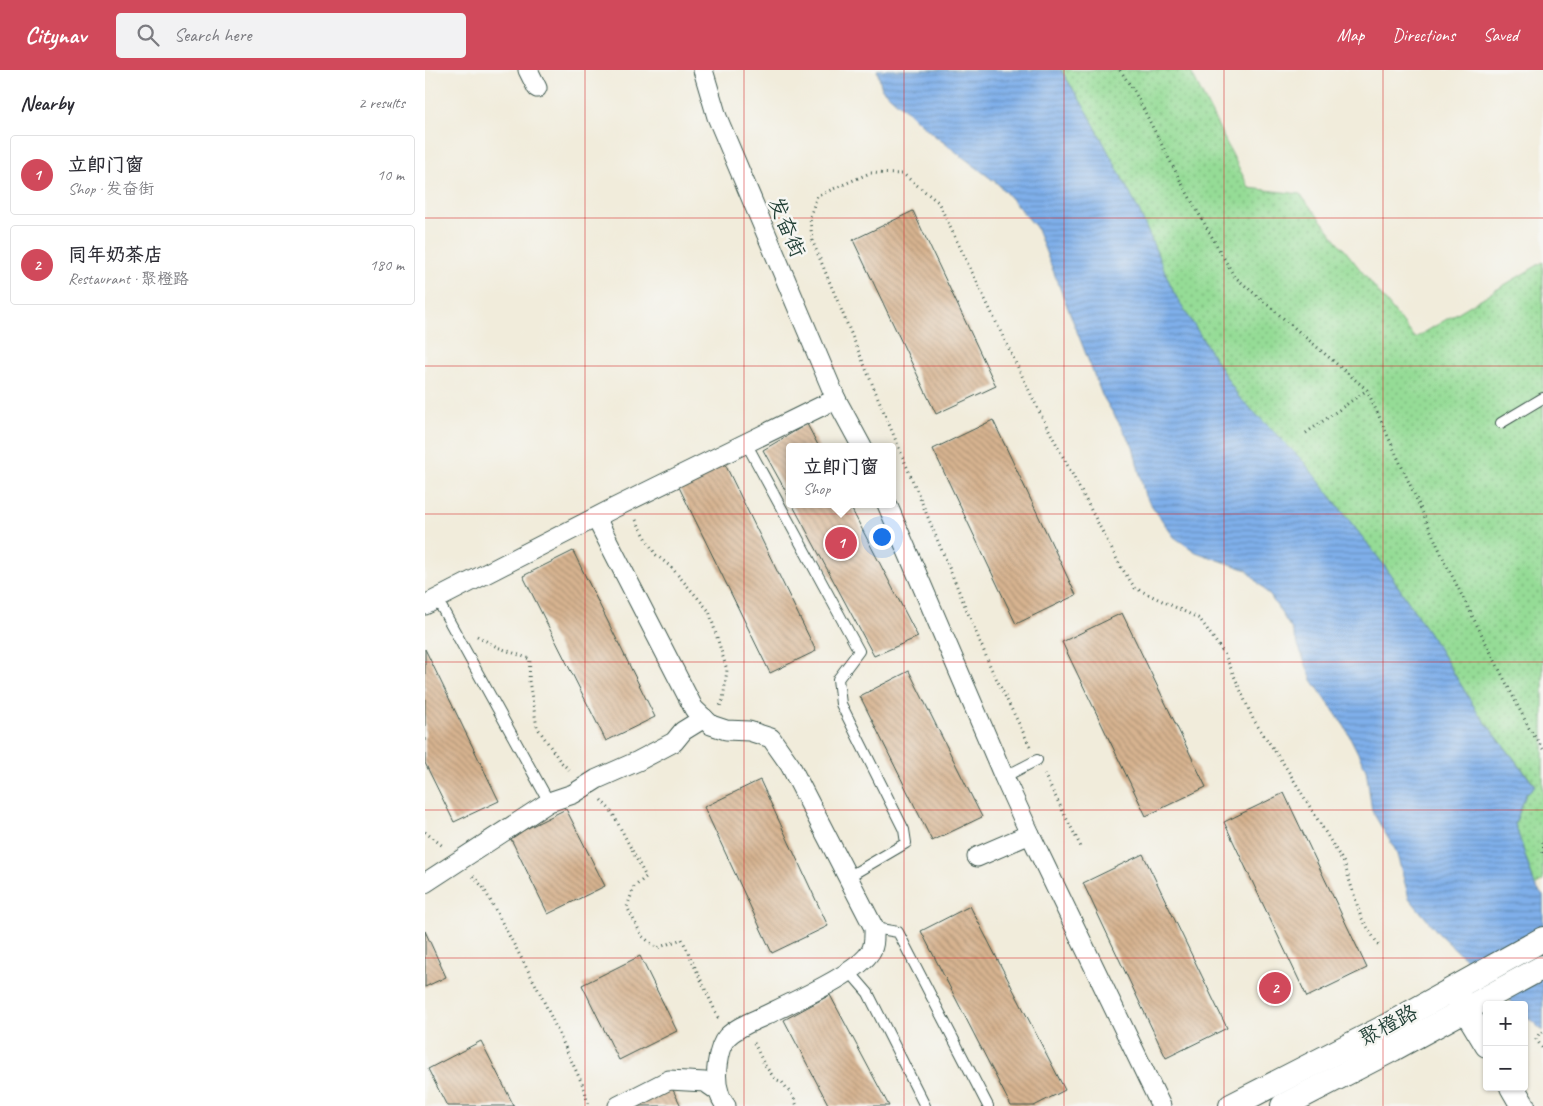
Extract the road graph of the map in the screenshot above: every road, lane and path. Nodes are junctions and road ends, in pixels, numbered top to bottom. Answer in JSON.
{"nodes":[{"id":1,"x":528,"y":70,"type":"edge"},
{"id":2,"x":703,"y":70,"type":"edge"},
{"id":3,"x":1120,"y":70,"type":"edge"},
{"id":4,"x":537,"y":88,"type":"dead end"},
{"id":5,"x":1367,"y":390,"type":"junction"},
{"id":6,"x":1543,"y":398,"type":"edge"},
{"id":7,"x":836,"y":399,"type":"junction"},
{"id":8,"x":1501,"y":423,"type":"dead end"},
{"id":9,"x":1306,"y":432,"type":"dead end"},
{"id":10,"x":746,"y":443,"type":"junction"},
{"id":11,"x":859,"y":443,"type":"edge"},
{"id":12,"x":627,"y":502,"type":"junction"},
{"id":13,"x":889,"y":508,"type":"edge"},
{"id":14,"x":596,"y":518,"type":"junction"},
{"id":15,"x":431,"y":602,"type":"edge"},
{"id":16,"x":454,"y":631,"type":"junction"},
{"id":17,"x":707,"y":722,"type":"junction"},
{"id":18,"x":1543,"y":749,"type":"edge"},
{"id":19,"x":1037,"y":760,"type":"junction"},
{"id":20,"x":1004,"y":777,"type":"junction"},
{"id":21,"x":586,"y":786,"type":"junction"},
{"id":22,"x":549,"y":802,"type":"junction"},
{"id":23,"x":425,"y":832,"type":"edge"},
{"id":24,"x":1030,"y":834,"type":"junction"},
{"id":25,"x":1543,"y":842,"type":"edge"},
{"id":26,"x":1081,"y":847,"type":"dead end"},
{"id":27,"x":1543,"y":856,"type":"edge"},
{"id":28,"x":977,"y":857,"type":"dead end"},
{"id":29,"x":459,"y":861,"type":"junction"},
{"id":30,"x":848,"y":876,"type":"junction"},
{"id":31,"x":425,"y":884,"type":"edge"},
{"id":32,"x":874,"y":928,"type":"junction"},
{"id":33,"x":1543,"y":939,"type":"edge"},
{"id":34,"x":1379,"y":946,"type":"dead end"},
{"id":35,"x":1543,"y":967,"type":"edge"},
{"id":36,"x":849,"y":971,"type":"junction"},
{"id":37,"x":1453,"y":989,"type":"junction"},
{"id":38,"x":1466,"y":1010,"type":"junction"},
{"id":39,"x":745,"y":1025,"type":"junction"},
{"id":40,"x":1541,"y":1033,"type":"edge"},
{"id":41,"x":1483,"y":1038,"type":"edge"},
{"id":42,"x":1543,"y":1049,"type":"edge"},
{"id":43,"x":1514,"y":1091,"type":"edge"},
{"id":44,"x":722,"y":1098,"type":"edge"},
{"id":45,"x":589,"y":1106,"type":"edge"},
{"id":46,"x":618,"y":1106,"type":"edge"},
{"id":47,"x":797,"y":1106,"type":"edge"},
{"id":48,"x":925,"y":1106,"type":"edge"},
{"id":49,"x":988,"y":1106,"type":"edge"},
{"id":50,"x":1161,"y":1106,"type":"edge"},
{"id":51,"x":1231,"y":1106,"type":"edge"},
{"id":52,"x":1283,"y":1106,"type":"edge"},
{"id":53,"x":1523,"y":1106,"type":"edge"}],
"edges":[{"from":1,"to":4,"type":"street"},
{"from":2,"to":7,"type":"street","name":"发奋街"},
{"from":3,"to":5,"type":"path"},
{"from":5,"to":9,"type":"path"},
{"from":5,"to":18,"type":"path"},
{"from":6,"to":8,"type":"lane"},
{"from":7,"to":10,"type":"street"},
{"from":7,"to":11,"type":"street","name":"发奋街"},
{"from":10,"to":12,"type":"street"},
{"from":10,"to":30,"type":"lane"},
{"from":12,"to":14,"type":"street"},
{"from":12,"to":17,"type":"path"},
{"from":13,"to":20,"type":"street"},
{"from":14,"to":15,"type":"street"},
{"from":14,"to":17,"type":"street"},
{"from":15,"to":16,"type":"lane"},
{"from":16,"to":21,"type":"path"},
{"from":16,"to":22,"type":"lane"},
{"from":17,"to":21,"type":"street"},
{"from":17,"to":30,"type":"street"},
{"from":19,"to":20,"type":"lane"},
{"from":19,"to":26,"type":"path"},
{"from":19,"to":34,"type":"path"},
{"from":20,"to":24,"type":"street"},
{"from":21,"to":22,"type":"street"},
{"from":21,"to":39,"type":"path"},
{"from":22,"to":29,"type":"street"},
{"from":23,"to":29,"type":"path"},
{"from":24,"to":28,"type":"street"},
{"from":24,"to":50,"type":"street"},
{"from":25,"to":27,"type":"path"},
{"from":29,"to":31,"type":"street"},
{"from":29,"to":45,"type":"path"},
{"from":30,"to":32,"type":"street"},
{"from":32,"to":36,"type":"street"},
{"from":32,"to":49,"type":"lane"},
{"from":33,"to":37,"type":"street","name":"聚橙路"},
{"from":35,"to":38,"type":"street","name":"聚橙路"},
{"from":36,"to":39,"type":"street"},
{"from":36,"to":48,"type":"lane"},
{"from":37,"to":38,"type":"street"},
{"from":37,"to":51,"type":"street","name":"聚橙路"},
{"from":38,"to":41,"type":"street"},
{"from":38,"to":52,"type":"street","name":"聚橙路"},
{"from":39,"to":44,"type":"street"},
{"from":39,"to":47,"type":"path"},
{"from":40,"to":42,"type":"path"},
{"from":43,"to":53,"type":"street"},
{"from":44,"to":46,"type":"street"}]}
